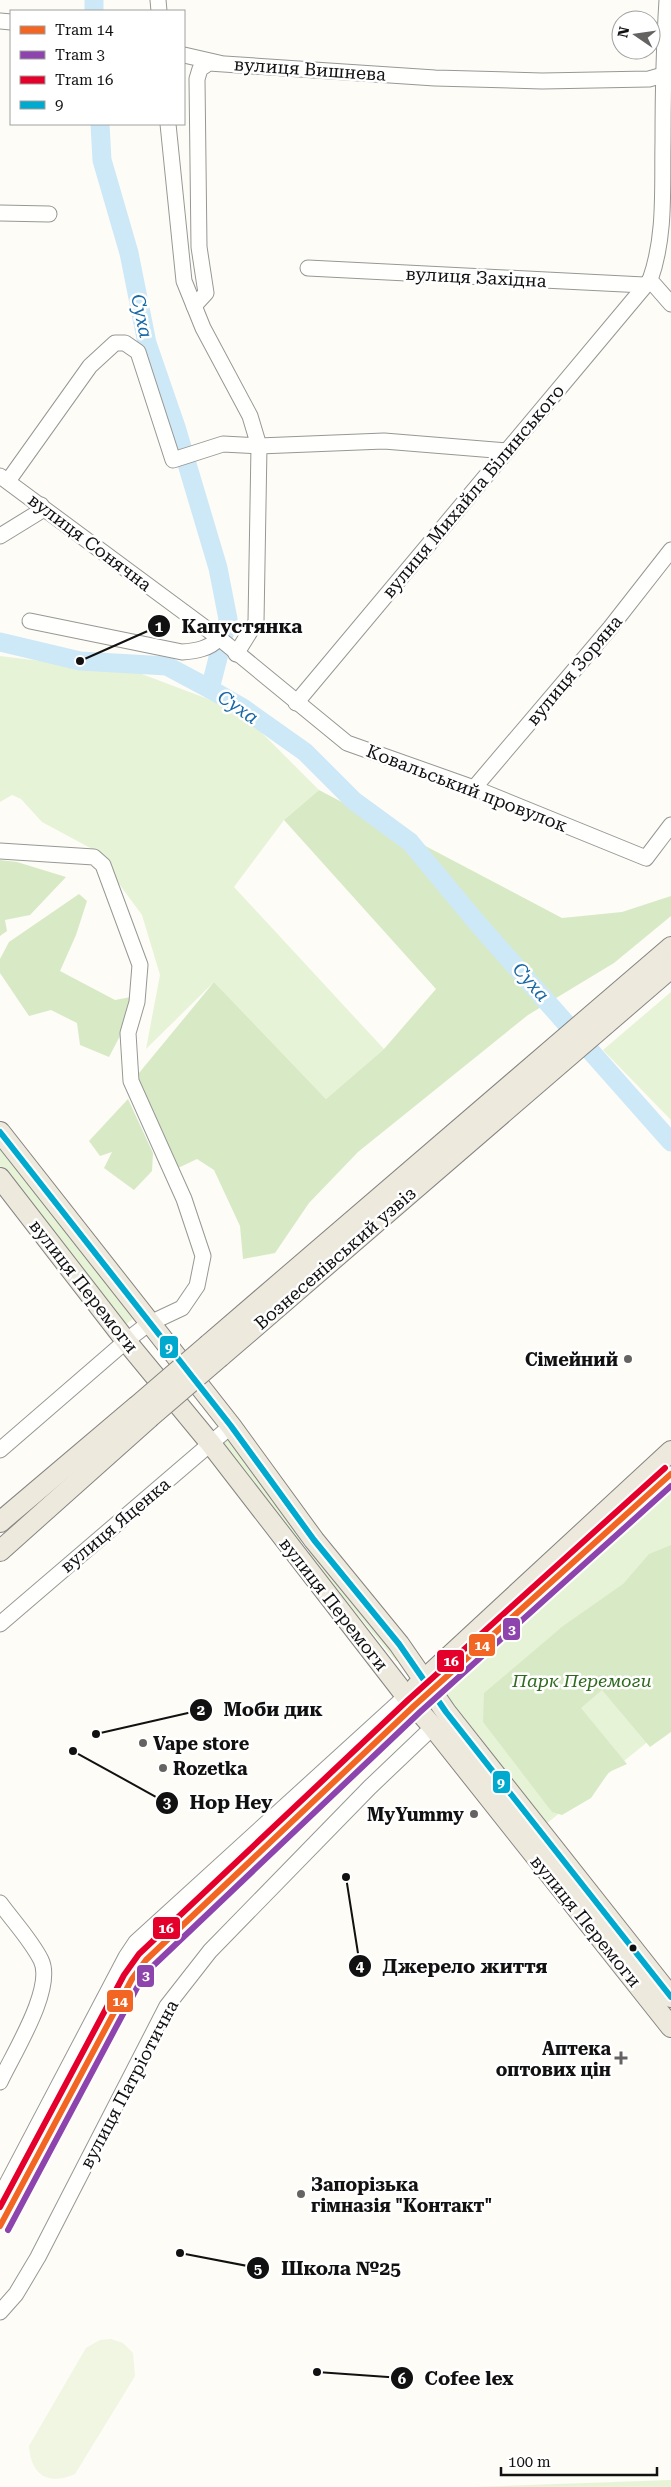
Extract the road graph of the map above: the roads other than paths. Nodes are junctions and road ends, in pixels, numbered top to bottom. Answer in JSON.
{"nodes":[{"id":1,"x":667,"y":0,"type":"edge"},
{"id":2,"x":185,"y":55,"type":"edge"},
{"id":3,"x":219,"y":63,"type":"junction"},
{"id":4,"x":663,"y":75,"type":"junction"},
{"id":5,"x":168,"y":125,"type":"edge"},
{"id":6,"x":0,"y":213,"type":"edge"},
{"id":7,"x":49,"y":214,"type":"dead end"},
{"id":8,"x":308,"y":268,"type":"dead end"},
{"id":9,"x":647,"y":282,"type":"junction"},
{"id":10,"x":671,"y":304,"type":"edge"},
{"id":11,"x":194,"y":306,"type":"junction"},
{"id":12,"x":259,"y":446,"type":"junction"},
{"id":13,"x":506,"y":451,"type":"junction"},
{"id":14,"x":4,"y":479,"type":"edge"},
{"id":15,"x":41,"y":505,"type":"junction"},
{"id":16,"x":0,"y":536,"type":"edge"},
{"id":17,"x":671,"y":550,"type":"edge"},
{"id":18,"x":30,"y":621,"type":"dead end"},
{"id":19,"x":219,"y":638,"type":"junction"},
{"id":20,"x":234,"y":651,"type":"junction"},
{"id":21,"x":296,"y":703,"type":"junction"},
{"id":22,"x":474,"y":788,"type":"junction"},
{"id":23,"x":671,"y":825,"type":"edge"},
{"id":24,"x":0,"y":851,"type":"edge"},
{"id":25,"x":671,"y":947,"type":"edge"},
{"id":26,"x":671,"y":968,"type":"edge"},
{"id":27,"x":596,"y":1023,"type":"junction"},
{"id":28,"x":0,"y":1132,"type":"edge"},
{"id":29,"x":0,"y":1178,"type":"edge"},
{"id":30,"x":148,"y":1324,"type":"junction"},
{"id":31,"x":126,"y":1341,"type":"junction"},
{"id":32,"x":143,"y":1412,"type":"junction"},
{"id":33,"x":231,"y":1426,"type":"junction"},
{"id":34,"x":211,"y":1444,"type":"junction"},
{"id":35,"x":0,"y":1450,"type":"edge"},
{"id":36,"x":671,"y":1451,"type":"edge"},
{"id":37,"x":0,"y":1522,"type":"edge"},
{"id":38,"x":314,"y":1540,"type":"junction"},
{"id":39,"x":0,"y":1551,"type":"edge"},
{"id":40,"x":296,"y":1556,"type":"junction"},
{"id":41,"x":0,"y":1624,"type":"edge"},
{"id":42,"x":424,"y":1679,"type":"junction"},
{"id":43,"x":406,"y":1696,"type":"junction"},
{"id":44,"x":433,"y":1728,"type":"junction"},
{"id":45,"x":550,"y":1843,"type":"junction"},
{"id":46,"x":533,"y":1856,"type":"junction"},
{"id":47,"x":0,"y":1903,"type":"edge"},
{"id":48,"x":671,"y":1997,"type":"edge"},
{"id":49,"x":671,"y":2027,"type":"edge"},
{"id":50,"x":0,"y":2082,"type":"edge"},
{"id":51,"x":0,"y":2197,"type":"edge"},
{"id":52,"x":0,"y":2312,"type":"edge"}],
"edges":[{"from":1,"to":4,"type":"street"},
{"from":2,"to":3,"type":"street"},
{"from":3,"to":4,"type":"street","name":"вулиця Вишнева"},
{"from":3,"to":11,"type":"street","name":"вулиця Вишнева"},
{"from":4,"to":9,"type":"street"},
{"from":5,"to":11,"type":"street"},
{"from":6,"to":7,"type":"street"},
{"from":8,"to":9,"type":"street","name":"вулиця Західна"},
{"from":9,"to":10,"type":"street"},
{"from":9,"to":13,"type":"street","name":"вулиця Михайла Білинського"},
{"from":11,"to":12,"type":"street"},
{"from":12,"to":13,"type":"street"},
{"from":12,"to":14,"type":"street"},
{"from":12,"to":20,"type":"street"},
{"from":13,"to":21,"type":"street","name":"вулиця Михайла Білинського"},
{"from":14,"to":15,"type":"street","name":"вулиця Сонячна"},
{"from":15,"to":16,"type":"street"},
{"from":15,"to":19,"type":"street","name":"вулиця Сонячна"},
{"from":17,"to":22,"type":"street","name":"вулиця Зоряна"},
{"from":18,"to":19,"type":"street"},
{"from":19,"to":20,"type":"street","name":"вулиця Сонячна"},
{"from":20,"to":21,"type":"street","name":"вулиця Сонячна"},
{"from":21,"to":22,"type":"street","name":"Ковальський провулок"},
{"from":22,"to":23,"type":"street","name":"Ковальський провулок"},
{"from":24,"to":30,"type":"street"},
{"from":25,"to":27,"type":"main road","name":"Вознесенівський узвіз"},
{"from":26,"to":27,"type":"main road","name":"Вознесенівський узвіз"},
{"from":27,"to":32,"type":"main road","name":"Вознесенівський узвіз","bridge":true},
{"from":28,"to":30,"type":"main road","name":"вулиця Перемоги"},
{"from":29,"to":31,"type":"main road","name":"вулиця Перемоги"},
{"from":30,"to":31,"type":"street"},
{"from":30,"to":33,"type":"main road","name":"вулиця Перемоги"},
{"from":31,"to":34,"type":"main road","name":"вулиця Перемоги"},
{"from":31,"to":35,"type":"street"},
{"from":32,"to":37,"type":"main road","name":"Вознесенівський узвіз"},
{"from":32,"to":39,"type":"main road","name":"Вознесенівський узвіз"},
{"from":33,"to":34,"type":"street","name":"вулиця Яценка"},
{"from":33,"to":38,"type":"main road","name":"вулиця Перемоги"},
{"from":34,"to":40,"type":"main road","name":"вулиця Перемоги"},
{"from":34,"to":41,"type":"street","name":"вулиця Яценка"},
{"from":36,"to":42,"type":"main road"},
{"from":38,"to":40,"type":"main road"},
{"from":38,"to":42,"type":"main road","name":"вулиця Перемоги"},
{"from":40,"to":43,"type":"main road","name":"вулиця Перемоги"},
{"from":42,"to":43,"type":"main road"},
{"from":42,"to":45,"type":"main road","name":"вулиця Перемоги"},
{"from":43,"to":44,"type":"main road","name":"вулиця Перемоги"},
{"from":43,"to":51,"type":"street"},
{"from":44,"to":46,"type":"main road","name":"вулиця Перемоги"},
{"from":44,"to":52,"type":"street","name":"вулиця Патріотична"},
{"from":45,"to":46,"type":"main road"},
{"from":45,"to":48,"type":"main road","name":"вулиця Перемоги"},
{"from":46,"to":49,"type":"main road","name":"вулиця Перемоги"},
{"from":47,"to":50,"type":"street"}]}
